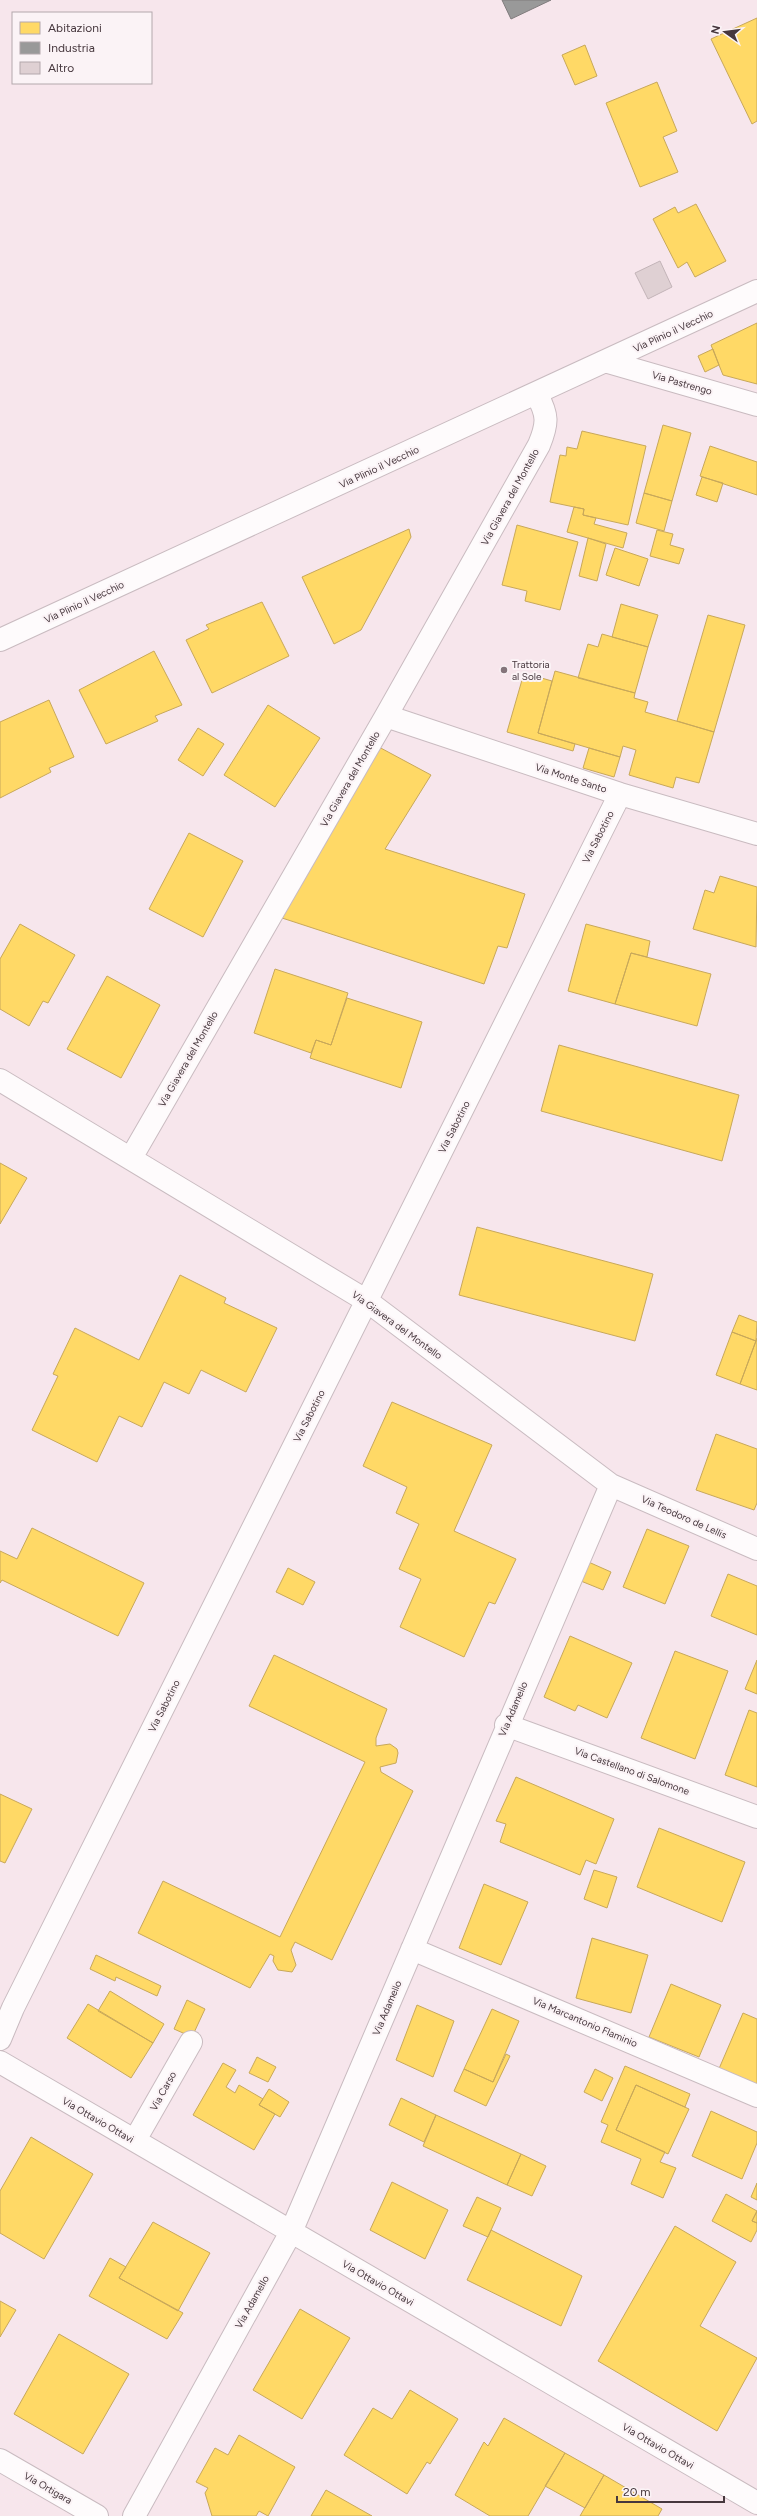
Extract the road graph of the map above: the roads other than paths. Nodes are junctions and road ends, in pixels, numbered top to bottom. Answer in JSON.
{"nodes":[{"id":1,"x":757,"y":292,"type":"edge"},
{"id":2,"x":608,"y":362,"type":"junction"},
{"id":3,"x":537,"y":395,"type":"junction"},
{"id":4,"x":757,"y":405,"type":"edge"},
{"id":5,"x":0,"y":640,"type":"edge"},
{"id":6,"x":386,"y":716,"type":"junction"},
{"id":7,"x":620,"y":794,"type":"junction"},
{"id":8,"x":757,"y":834,"type":"edge"},
{"id":9,"x":0,"y":1080,"type":"edge"},
{"id":10,"x":131,"y":1158,"type":"junction"},
{"id":11,"x":367,"y":1301,"type":"junction"},
{"id":12,"x":611,"y":1485,"type":"junction"},
{"id":13,"x":757,"y":1549,"type":"edge"},
{"id":14,"x":506,"y":1725,"type":"junction"},
{"id":15,"x":757,"y":1817,"type":"edge"},
{"id":16,"x":412,"y":1949,"type":"junction"},
{"id":17,"x":0,"y":2040,"type":"edge"},
{"id":18,"x":191,"y":2042,"type":"dead end"},
{"id":19,"x":0,"y":2062,"type":"edge"},
{"id":20,"x":757,"y":2096,"type":"edge"},
{"id":21,"x":135,"y":2140,"type":"junction"},
{"id":22,"x":290,"y":2232,"type":"junction"},
{"id":23,"x":0,"y":2460,"type":"edge"},
{"id":24,"x":757,"y":2503,"type":"edge"},
{"id":25,"x":97,"y":2516,"type":"edge"},
{"id":26,"x":134,"y":2516,"type":"edge"}],
"edges":[{"from":1,"to":2,"type":"street","name":"Via Plinio il Vecchio"},
{"from":2,"to":3,"type":"street","name":"Via Plinio il Vecchio"},
{"from":2,"to":4,"type":"street","name":"Via Pastrengo"},
{"from":3,"to":5,"type":"street","name":"Via Plinio il Vecchio"},
{"from":3,"to":6,"type":"street","name":"Via Giavera del Montello"},
{"from":6,"to":7,"type":"street","name":"Via Monte Santo"},
{"from":6,"to":10,"type":"street","name":"Via Giavera del Montello"},
{"from":7,"to":8,"type":"street","name":"Via Monte Santo"},
{"from":7,"to":11,"type":"street","name":"Via Sabotino"},
{"from":9,"to":10,"type":"street","name":"Via Giavera del Montello"},
{"from":10,"to":11,"type":"street","name":"Via Giavera del Montello"},
{"from":11,"to":12,"type":"street","name":"Via Giavera del Montello"},
{"from":11,"to":17,"type":"street","name":"Via Sabotino"},
{"from":12,"to":13,"type":"street","name":"Via Teodoro de Lellis"},
{"from":12,"to":14,"type":"street","name":"Via Adamello"},
{"from":14,"to":15,"type":"street","name":"Via Castellano di Salomone"},
{"from":14,"to":16,"type":"street","name":"Via Adamello"},
{"from":16,"to":20,"type":"street","name":"Via Marcantonio Flaminio"},
{"from":16,"to":22,"type":"street","name":"Via Adamello"},
{"from":18,"to":21,"type":"street","name":"Via Carso"},
{"from":19,"to":21,"type":"street","name":"Via Ottavio Ottavi"},
{"from":21,"to":22,"type":"street","name":"Via Ottavio Ottavi"},
{"from":22,"to":24,"type":"street","name":"Via Ottavio Ottavi"},
{"from":22,"to":26,"type":"street","name":"Via Adamello"},
{"from":23,"to":25,"type":"street","name":"Via Ortigara"}]}
